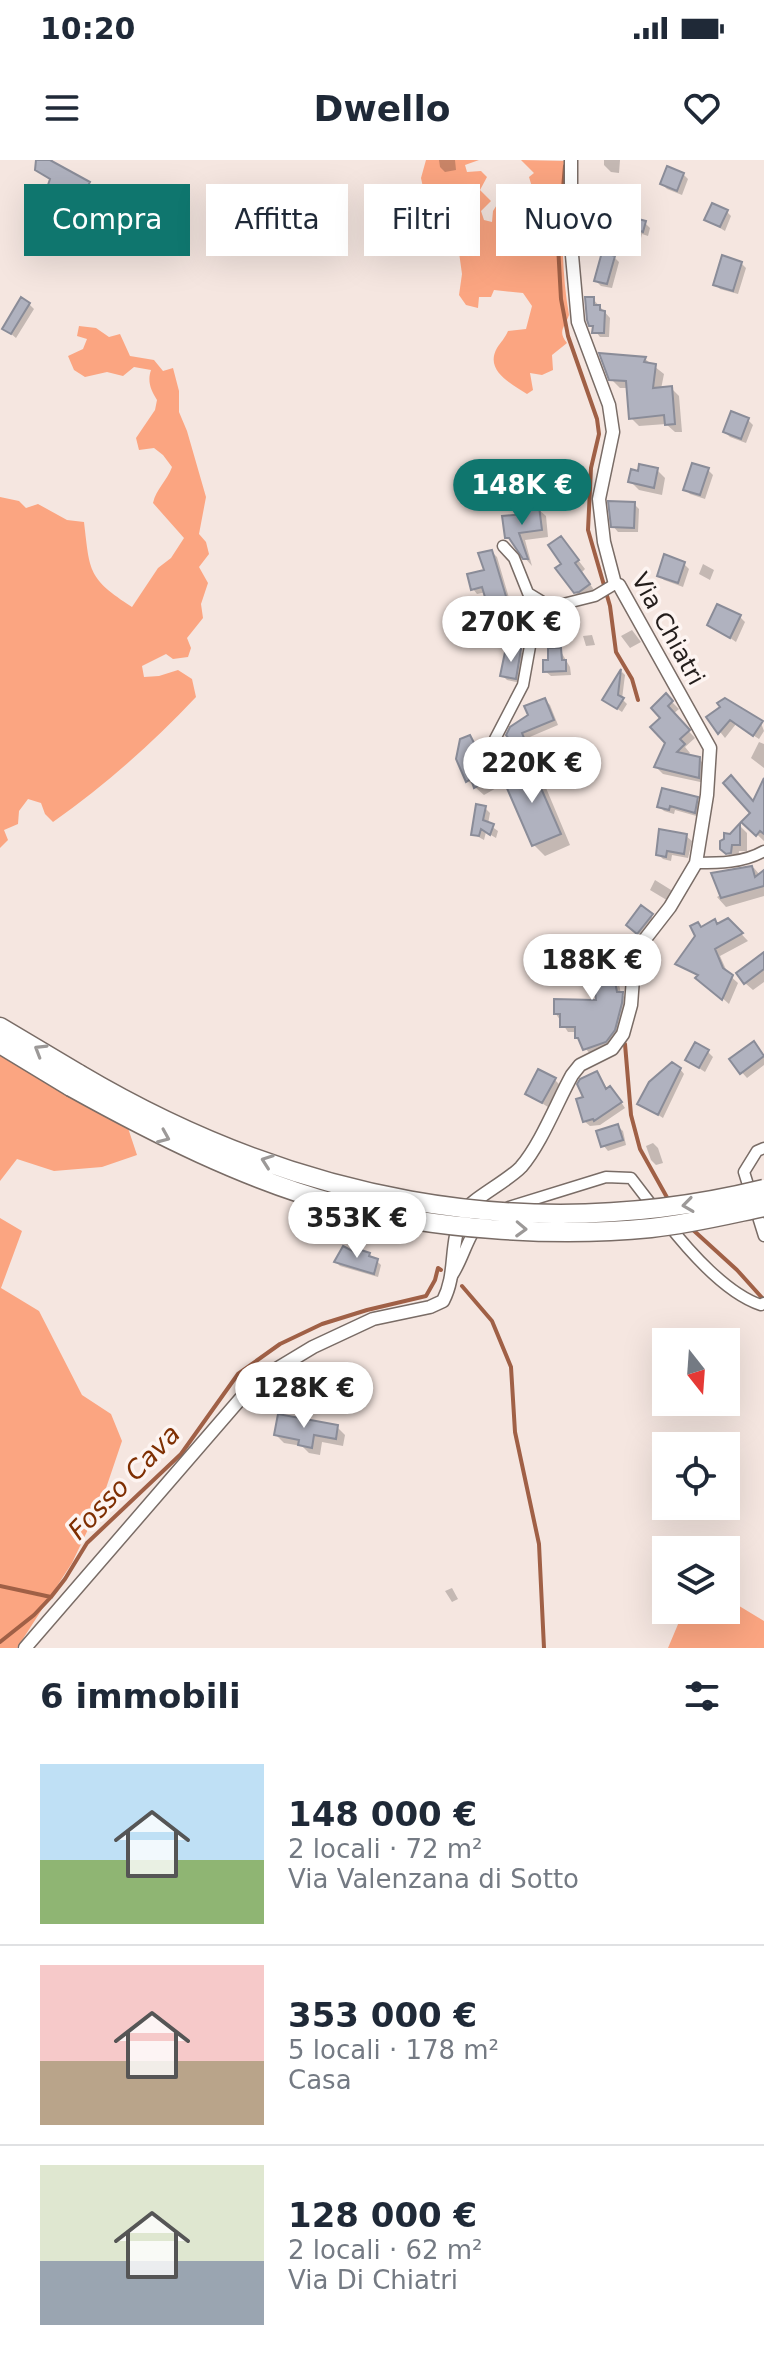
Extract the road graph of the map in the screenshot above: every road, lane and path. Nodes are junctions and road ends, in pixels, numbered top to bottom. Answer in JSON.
{"nodes":[{"id":1,"x":571,"y":160,"type":"edge"},
{"id":2,"x":503,"y":546,"type":"dead end"},
{"id":3,"x":613,"y":585,"type":"junction"},
{"id":4,"x":551,"y":607,"type":"junction"},
{"id":5,"x":500,"y":781,"type":"dead end"},
{"id":6,"x":764,"y":851,"type":"edge"},
{"id":7,"x":696,"y":863,"type":"junction"},
{"id":8,"x":0,"y":1027,"type":"edge"},
{"id":9,"x":0,"y":1044,"type":"edge"},
{"id":10,"x":75,"y":1080,"type":"junction"},
{"id":11,"x":764,"y":1148,"type":"edge"},
{"id":12,"x":764,"y":1189,"type":"edge"},
{"id":13,"x":764,"y":1207,"type":"edge"},
{"id":14,"x":764,"y":1236,"type":"edge"},
{"id":15,"x":452,"y":1276,"type":"junction"},
{"id":16,"x":764,"y":1303,"type":"edge"},
{"id":17,"x":25,"y":1648,"type":"edge"}],
"edges":[{"from":1,"to":3,"type":"street","name":"Via Chiatri"},
{"from":2,"to":4,"type":"street"},
{"from":3,"to":4,"type":"street"},
{"from":3,"to":7,"type":"street","name":"Via Chiatri"},
{"from":4,"to":5,"type":"street"},
{"from":6,"to":7,"type":"street"},
{"from":7,"to":15,"type":"street","name":"Via Chiatri"},
{"from":10,"to":8,"type":"highway","one_way":true},
{"from":9,"to":10,"type":"highway"},
{"from":12,"to":10,"type":"highway","one_way":true,"bridge":true},
{"from":10,"to":13,"type":"highway","one_way":true,"bridge":true},
{"from":11,"to":14,"type":"street"},
{"from":15,"to":16,"type":"street"},
{"from":15,"to":17,"type":"street"}]}
